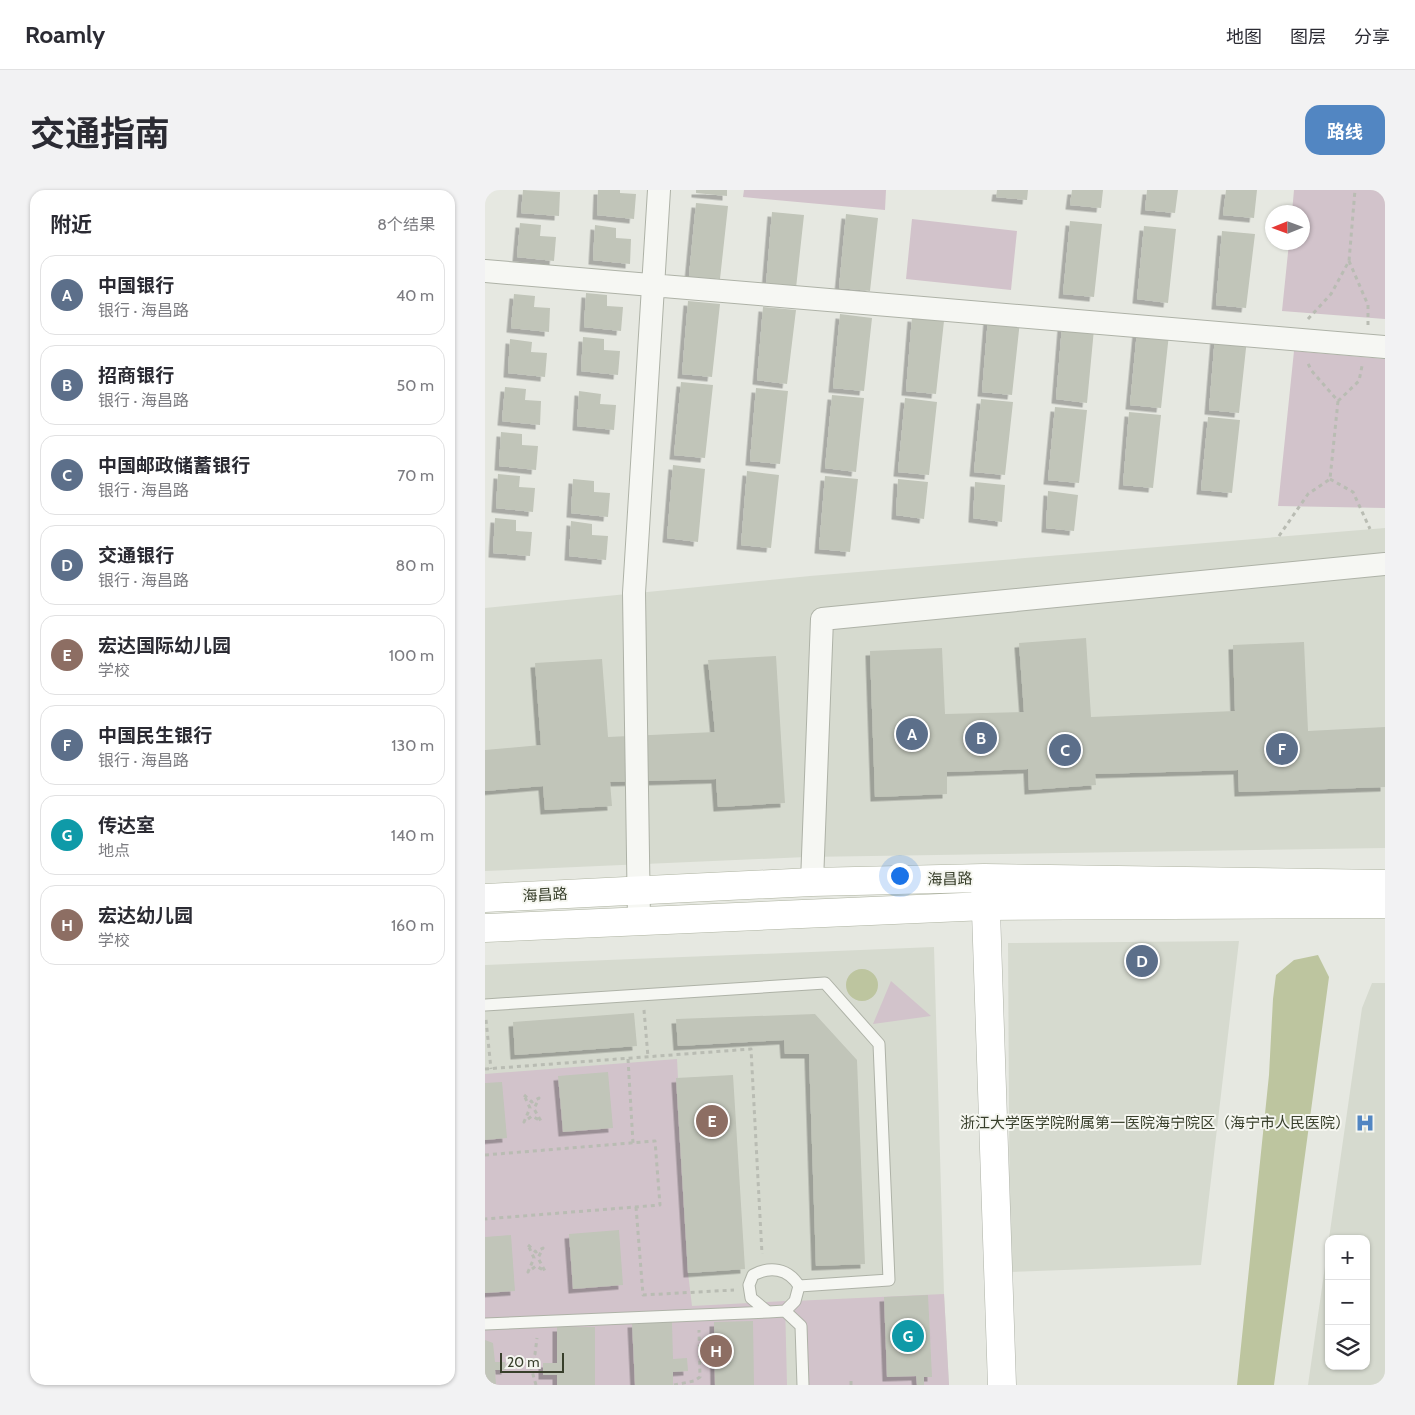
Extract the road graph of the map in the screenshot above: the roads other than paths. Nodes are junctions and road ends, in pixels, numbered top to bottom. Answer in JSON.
{"nodes":[{"id":1,"x":659,"y":190,"type":"edge"},
{"id":2,"x":485,"y":271,"type":"edge"},
{"id":3,"x":653,"y":285,"type":"junction"},
{"id":4,"x":1385,"y":347,"type":"edge"},
{"id":5,"x":1385,"y":564,"type":"edge"},
{"id":6,"x":985,"y":878,"type":"junction"},
{"id":7,"x":812,"y":882,"type":"junction"},
{"id":8,"x":1385,"y":884,"type":"edge"},
{"id":9,"x":637,"y":891,"type":"junction"},
{"id":10,"x":485,"y":898,"type":"edge"},
{"id":11,"x":1385,"y":904,"type":"edge"},
{"id":12,"x":986,"y":906,"type":"junction"},
{"id":13,"x":639,"y":921,"type":"junction"},
{"id":14,"x":485,"y":928,"type":"edge"},
{"id":15,"x":485,"y":1005,"type":"edge"},
{"id":16,"x":799,"y":1286,"type":"junction"},
{"id":17,"x":785,"y":1311,"type":"junction"},
{"id":18,"x":768,"y":1312,"type":"junction"},
{"id":19,"x":485,"y":1324,"type":"edge"},
{"id":20,"x":803,"y":1385,"type":"edge"},
{"id":21,"x":1002,"y":1385,"type":"edge"}],
"edges":[{"from":1,"to":3,"type":"street"},
{"from":2,"to":3,"type":"street"},
{"from":3,"to":4,"type":"street"},
{"from":3,"to":9,"type":"street"},
{"from":5,"to":7,"type":"street"},
{"from":6,"to":7,"type":"main road","name":"海昌路"},
{"from":6,"to":8,"type":"main road","name":"海昌路"},
{"from":6,"to":12,"type":"main road"},
{"from":7,"to":9,"type":"main road","name":"海昌路"},
{"from":9,"to":10,"type":"main road","name":"海昌路"},
{"from":9,"to":13,"type":"street"},
{"from":11,"to":12,"type":"main road","name":"海昌路"},
{"from":12,"to":13,"type":"main road","name":"海昌路"},
{"from":12,"to":21,"type":"main road"},
{"from":13,"to":14,"type":"main road","name":"海昌路"},
{"from":15,"to":16,"type":"lane"},
{"from":16,"to":17,"type":"lane"},
{"from":16,"to":18,"type":"lane"},
{"from":17,"to":18,"type":"lane"},
{"from":17,"to":20,"type":"lane"},
{"from":18,"to":19,"type":"lane"}]}
